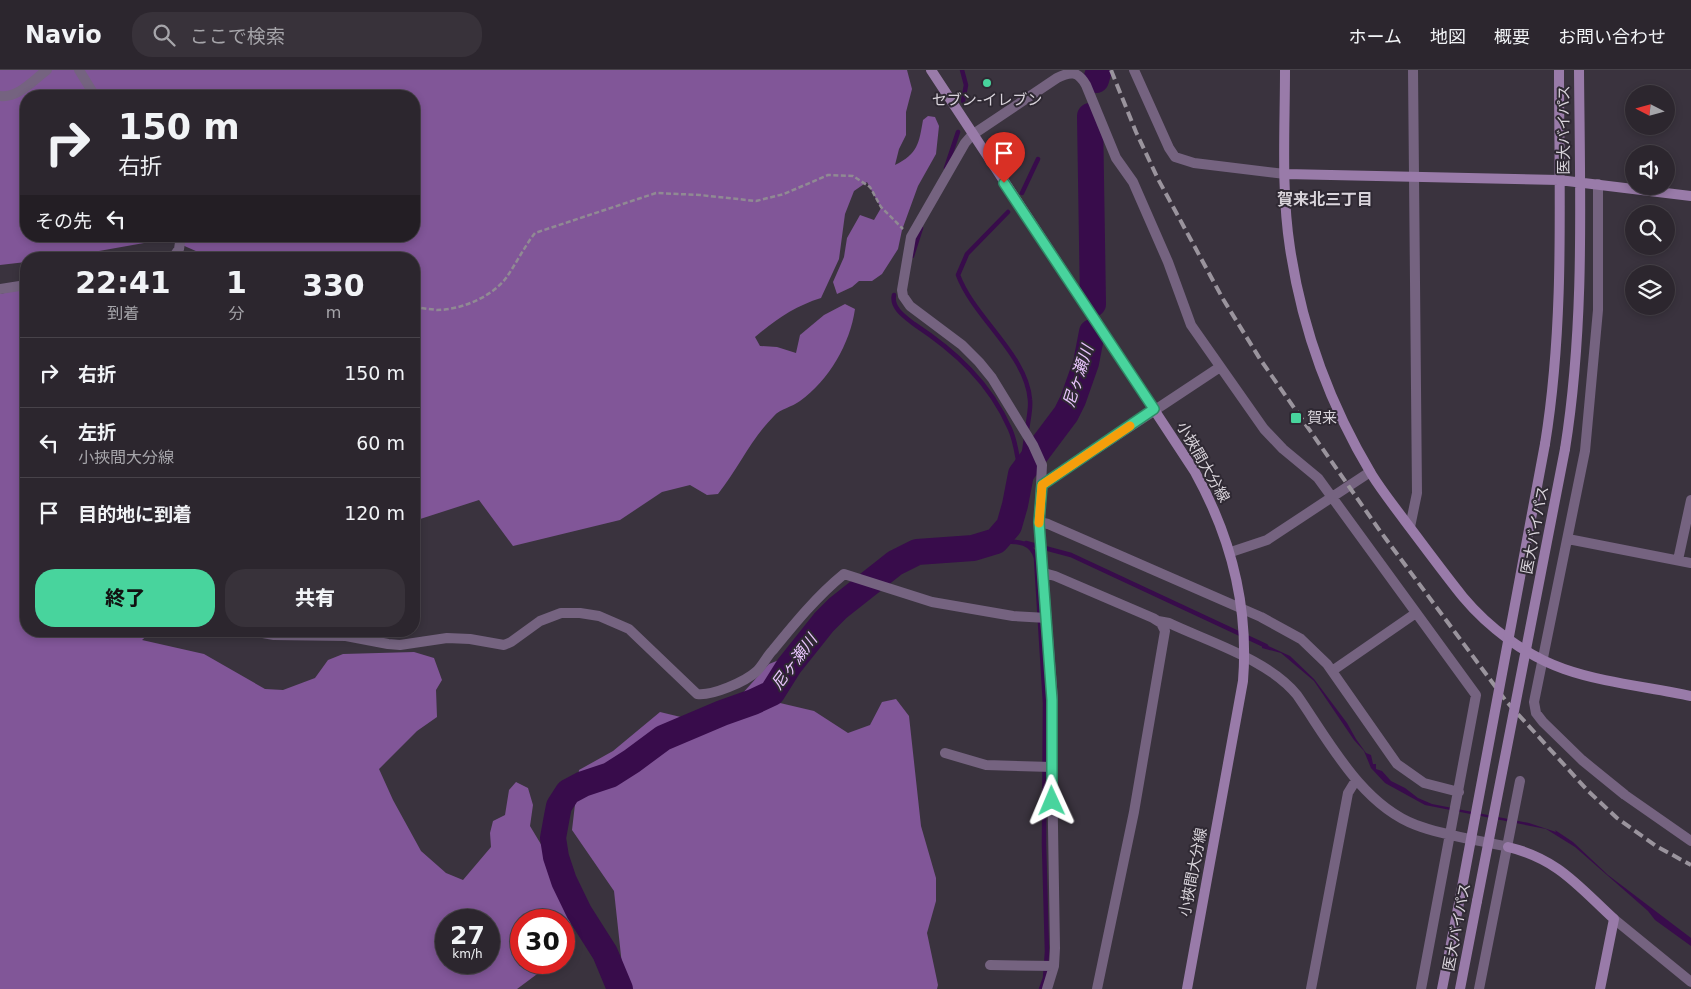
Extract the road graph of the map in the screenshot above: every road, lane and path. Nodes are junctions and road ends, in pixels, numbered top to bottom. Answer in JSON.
{"nodes":[{"id":1,"x":47,"y":70,"type":"edge"},
{"id":2,"x":78,"y":70,"type":"edge"},
{"id":3,"x":930,"y":70,"type":"edge"},
{"id":4,"x":1134,"y":70,"type":"edge"},
{"id":5,"x":1285,"y":70,"type":"edge"},
{"id":6,"x":1413,"y":70,"type":"edge"},
{"id":7,"x":1559,"y":70,"type":"edge"},
{"id":8,"x":1579,"y":70,"type":"edge"},
{"id":9,"x":22,"y":90,"type":"edge"},
{"id":10,"x":91,"y":90,"type":"edge"},
{"id":11,"x":20,"y":91,"type":"edge"},
{"id":12,"x":0,"y":96,"type":"edge"},
{"id":13,"x":972,"y":135,"type":"junction"},
{"id":14,"x":1285,"y":174,"type":"junction"},
{"id":15,"x":1414,"y":178,"type":"junction"},
{"id":16,"x":1559,"y":180,"type":"junction"},
{"id":17,"x":1580,"y":182,"type":"junction"},
{"id":18,"x":1598,"y":184,"type":"junction"},
{"id":19,"x":1691,"y":196,"type":"edge"},
{"id":20,"x":911,"y":237,"type":"junction"},
{"id":21,"x":20,"y":286,"type":"edge"},
{"id":22,"x":0,"y":289,"type":"edge"},
{"id":23,"x":420,"y":308,"type":"edge"},
{"id":24,"x":1220,"y":367,"type":"junction"},
{"id":25,"x":1154,"y":409,"type":"junction"},
{"id":26,"x":1370,"y":472,"type":"junction"},
{"id":27,"x":1042,"y":485,"type":"junction"},
{"id":28,"x":1332,"y":498,"type":"junction"},
{"id":29,"x":1691,"y":500,"type":"edge"},
{"id":30,"x":1039,"y":522,"type":"junction"},
{"id":31,"x":1410,"y":527,"type":"junction"},
{"id":32,"x":1568,"y":539,"type":"junction"},
{"id":33,"x":1231,"y":552,"type":"junction"},
{"id":34,"x":1678,"y":560,"type":"junction"},
{"id":35,"x":1691,"y":563,"type":"edge"},
{"id":36,"x":1044,"y":573,"type":"junction"},
{"id":37,"x":1243,"y":608,"type":"junction"},
{"id":38,"x":1416,"y":613,"type":"junction"},
{"id":39,"x":1047,"y":618,"type":"junction"},
{"id":40,"x":1158,"y":621,"type":"junction"},
{"id":41,"x":351,"y":637,"type":"edge"},
{"id":42,"x":1245,"y":658,"type":"junction"},
{"id":43,"x":1543,"y":660,"type":"junction"},
{"id":44,"x":1332,"y":671,"type":"junction"},
{"id":45,"x":1691,"y":696,"type":"edge"},
{"id":46,"x":944,"y":753,"type":"dead end"},
{"id":47,"x":1052,"y":767,"type":"junction"},
{"id":48,"x":1356,"y":780,"type":"junction"},
{"id":49,"x":1520,"y":781,"type":"dead end"},
{"id":50,"x":1458,"y":792,"type":"junction"},
{"id":51,"x":1451,"y":834,"type":"junction"},
{"id":52,"x":1691,"y":841,"type":"edge"},
{"id":53,"x":1508,"y":847,"type":"junction"},
{"id":54,"x":1614,"y":919,"type":"junction"},
{"id":55,"x":990,"y":965,"type":"dead end"},
{"id":56,"x":1054,"y":966,"type":"junction"},
{"id":57,"x":1691,"y":982,"type":"edge"},
{"id":58,"x":1047,"y":989,"type":"edge"},
{"id":59,"x":1097,"y":989,"type":"edge"},
{"id":60,"x":1187,"y":989,"type":"edge"},
{"id":61,"x":1311,"y":989,"type":"edge"},
{"id":62,"x":1421,"y":989,"type":"edge"},
{"id":63,"x":1442,"y":989,"type":"edge"},
{"id":64,"x":1460,"y":989,"type":"edge"},
{"id":65,"x":1479,"y":989,"type":"edge"},
{"id":66,"x":1600,"y":989,"type":"edge"}],
"edges":[{"from":1,"to":9,"type":"street"},
{"from":2,"to":10,"type":"street"},
{"from":3,"to":13,"type":"main road","name":"小挾間大分線"},
{"from":4,"to":14,"type":"street"},
{"from":5,"to":14,"type":"main road"},
{"from":6,"to":15,"type":"street"},
{"from":7,"to":16,"type":"main road","name":"医大バイパス"},
{"from":8,"to":17,"type":"main road","name":"医大バイパス"},
{"from":11,"to":12,"type":"street"},
{"from":13,"to":20,"type":"street"},
{"from":13,"to":24,"type":"street"},
{"from":13,"to":25,"type":"main road","name":"小挾間大分線"},
{"from":14,"to":15,"type":"main road"},
{"from":14,"to":26,"type":"main road"},
{"from":15,"to":16,"type":"main road"},
{"from":15,"to":31,"type":"street"},
{"from":16,"to":17,"type":"main road"},
{"from":16,"to":63,"type":"main road","name":"医大バイパス","bridge":true},
{"from":17,"to":18,"type":"main road"},
{"from":17,"to":64,"type":"main road","name":"医大バイパス","bridge":true},
{"from":18,"to":19,"type":"main road"},
{"from":18,"to":32,"type":"street"},
{"from":20,"to":23,"type":"path"},
{"from":20,"to":27,"type":"street"},
{"from":21,"to":22,"type":"street"},
{"from":24,"to":25,"type":"street"},
{"from":24,"to":28,"type":"street"},
{"from":25,"to":27,"type":"street"},
{"from":25,"to":33,"type":"main road","name":"小挾間大分線"},
{"from":26,"to":28,"type":"street"},
{"from":26,"to":31,"type":"main road"},
{"from":27,"to":30,"type":"street"},
{"from":28,"to":33,"type":"street"},
{"from":28,"to":38,"type":"street"},
{"from":29,"to":34,"type":"street"},
{"from":30,"to":36,"type":"street"},
{"from":30,"to":37,"type":"street"},
{"from":31,"to":43,"type":"main road"},
{"from":32,"to":34,"type":"street"},
{"from":32,"to":43,"type":"street"},
{"from":33,"to":37,"type":"main road","name":"小挾間大分線"},
{"from":34,"to":35,"type":"street"},
{"from":36,"to":39,"type":"street"},
{"from":36,"to":40,"type":"street"},
{"from":37,"to":42,"type":"main road","name":"小挾間大分線"},
{"from":37,"to":44,"type":"street"},
{"from":38,"to":44,"type":"street"},
{"from":38,"to":50,"type":"street"},
{"from":39,"to":41,"type":"street"},
{"from":39,"to":47,"type":"street"},
{"from":40,"to":42,"type":"street"},
{"from":40,"to":59,"type":"street"},
{"from":42,"to":48,"type":"street"},
{"from":42,"to":60,"type":"main road","name":"小挾間大分線"},
{"from":43,"to":45,"type":"main road"},
{"from":43,"to":52,"type":"street"},
{"from":44,"to":50,"type":"street"},
{"from":46,"to":47,"type":"street"},
{"from":47,"to":56,"type":"street"},
{"from":48,"to":51,"type":"street"},
{"from":48,"to":61,"type":"street"},
{"from":49,"to":53,"type":"street"},
{"from":50,"to":51,"type":"street"},
{"from":51,"to":53,"type":"street"},
{"from":51,"to":62,"type":"street"},
{"from":53,"to":54,"type":"main road"},
{"from":53,"to":65,"type":"street"},
{"from":54,"to":57,"type":"street"},
{"from":54,"to":66,"type":"main road"},
{"from":55,"to":56,"type":"street"},
{"from":56,"to":58,"type":"street"}]}
